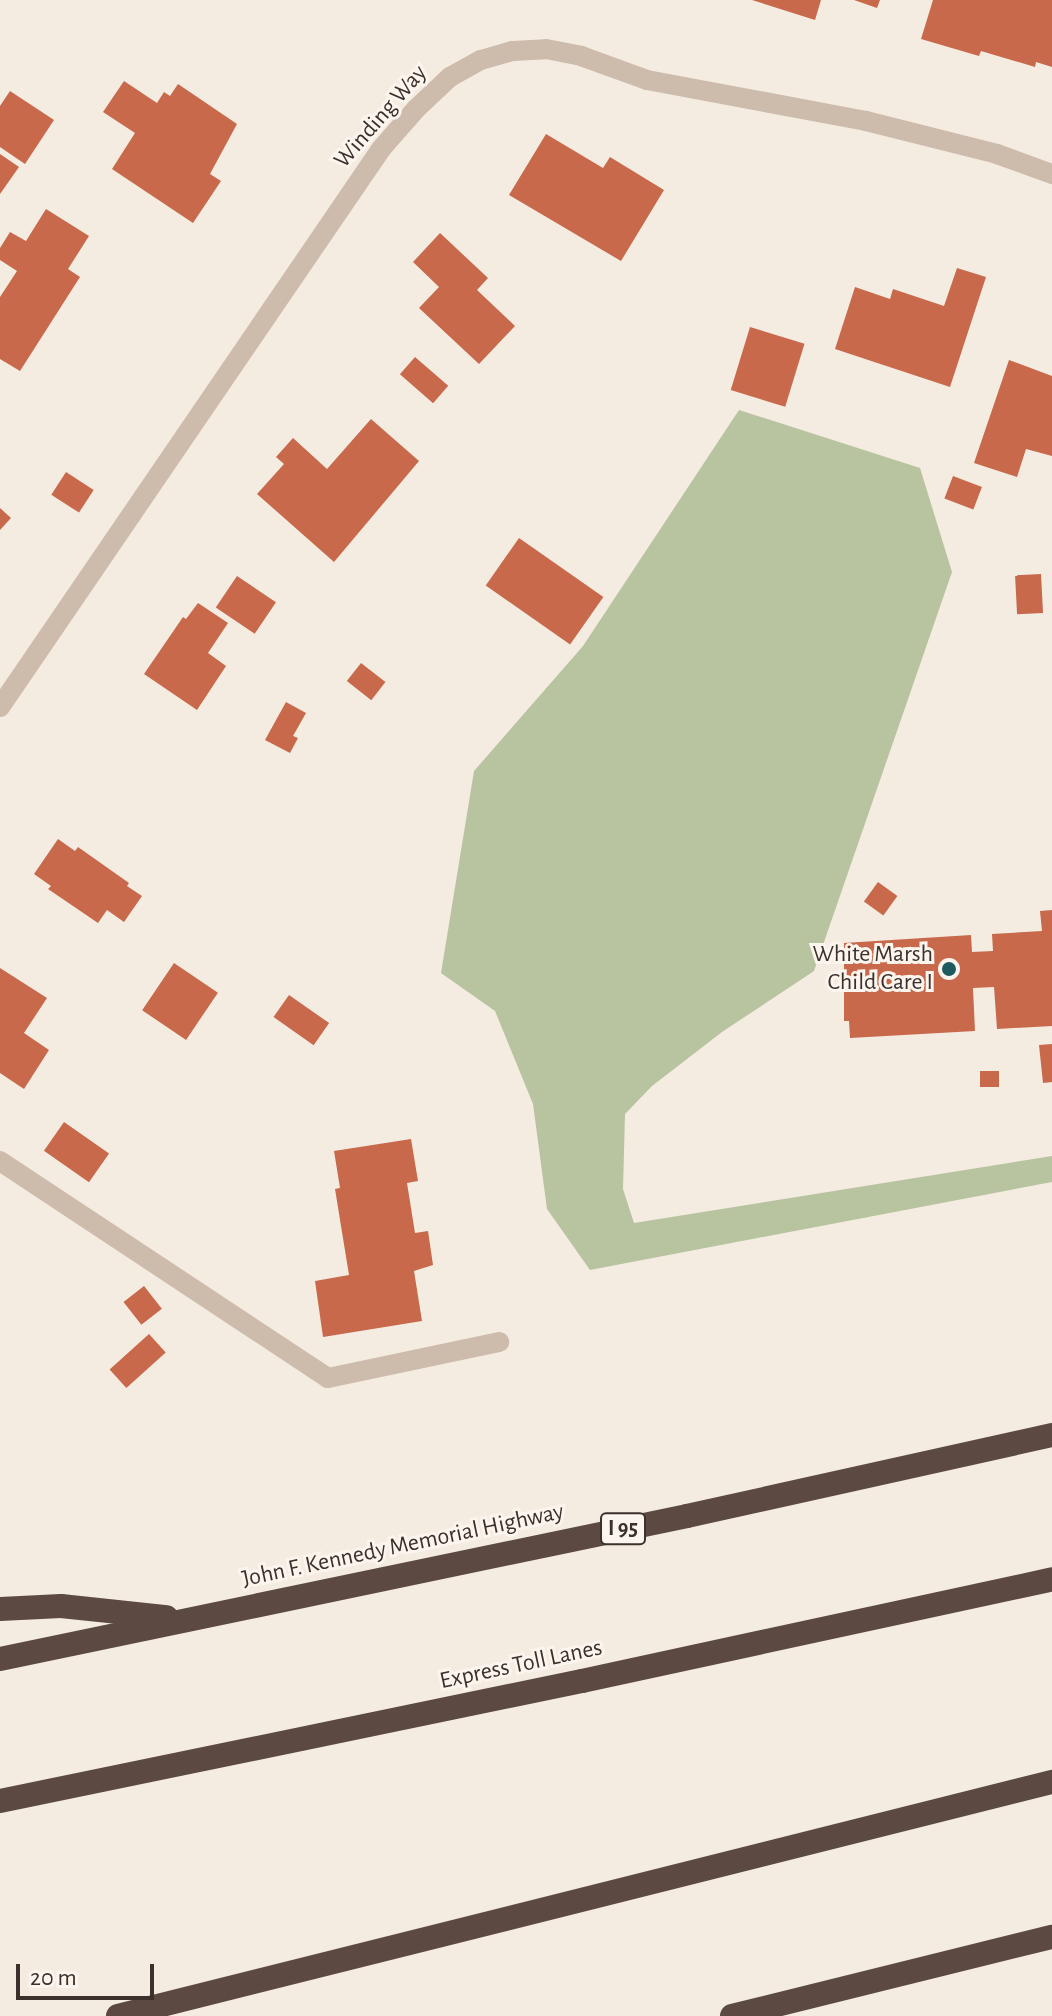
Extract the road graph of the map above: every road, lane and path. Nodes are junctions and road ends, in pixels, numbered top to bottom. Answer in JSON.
{"nodes":[{"id":1,"x":1052,"y":174,"type":"edge"},
{"id":2,"x":0,"y":707,"type":"edge"},
{"id":3,"x":0,"y":1161,"type":"edge"},
{"id":4,"x":499,"y":1342,"type":"dead end"},
{"id":5,"x":1052,"y":1435,"type":"edge"},
{"id":6,"x":1052,"y":1579,"type":"edge"},
{"id":7,"x":0,"y":1609,"type":"edge"},
{"id":8,"x":192,"y":1619,"type":"junction"},
{"id":9,"x":0,"y":1659,"type":"edge"},
{"id":10,"x":1052,"y":1782,"type":"edge"},
{"id":11,"x":0,"y":1801,"type":"edge"},
{"id":12,"x":1052,"y":1937,"type":"edge"},
{"id":13,"x":118,"y":2016,"type":"edge"},
{"id":14,"x":732,"y":2016,"type":"edge"}],
"edges":[{"from":1,"to":2,"type":"street","name":"Winding Way"},
{"from":3,"to":4,"type":"street"},
{"from":5,"to":8,"type":"highway","name":"John F. Kennedy Memorial Highway","number":"I 95"},
{"from":6,"to":11,"type":"highway","name":"Express Toll Lanes"},
{"from":7,"to":8,"type":"highway"},
{"from":8,"to":9,"type":"highway","name":"John F. Kennedy Memorial Highway","number":"I 95"},
{"from":10,"to":13,"type":"highway"},
{"from":12,"to":14,"type":"highway"}]}
